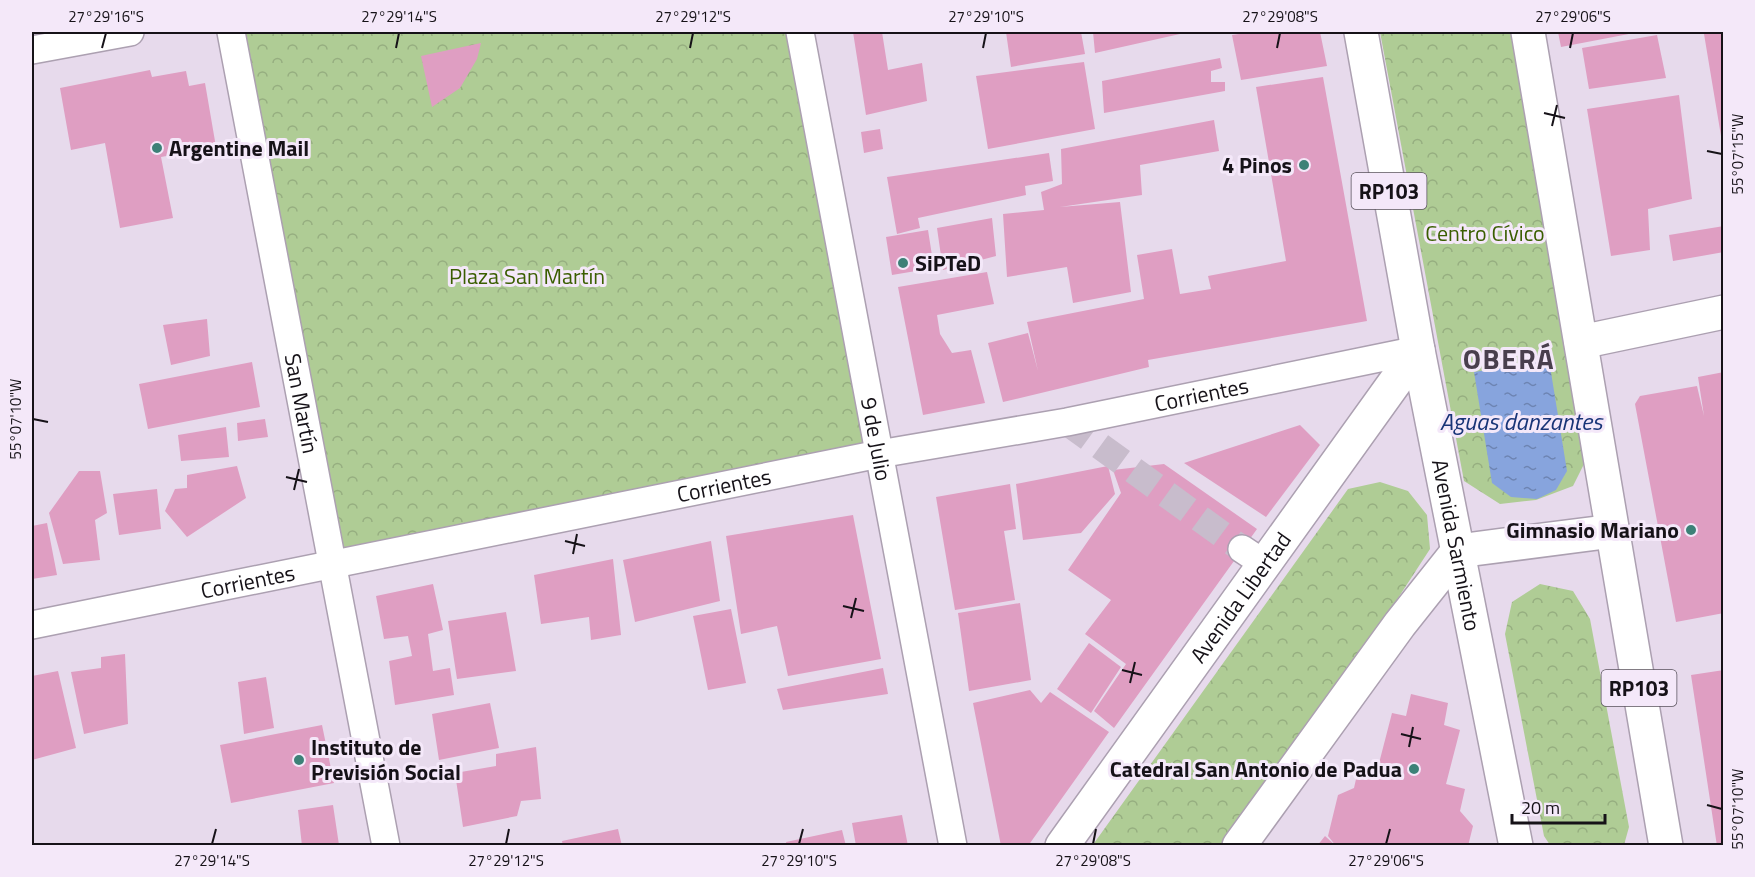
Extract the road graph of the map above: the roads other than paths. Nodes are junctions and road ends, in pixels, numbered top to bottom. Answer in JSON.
{"nodes":[{"id":1,"x":130,"y":32,"type":"edge"},
{"id":2,"x":231,"y":32,"type":"edge"},
{"id":3,"x":801,"y":32,"type":"edge"},
{"id":4,"x":1361,"y":32,"type":"edge"},
{"id":5,"x":1528,"y":32,"type":"edge"},
{"id":6,"x":32,"y":50,"type":"edge"},
{"id":7,"x":1724,"y":312,"type":"edge"},
{"id":8,"x":1581,"y":342,"type":"junction"},
{"id":9,"x":1418,"y":350,"type":"junction"},
{"id":10,"x":879,"y":454,"type":"junction"},
{"id":11,"x":1613,"y":531,"type":"junction"},
{"id":12,"x":1458,"y":551,"type":"junction"},
{"id":13,"x":332,"y":567,"type":"junction"},
{"id":14,"x":32,"y":626,"type":"edge"},
{"id":15,"x":386,"y":846,"type":"edge"},
{"id":16,"x":953,"y":846,"type":"edge"},
{"id":17,"x":1062,"y":846,"type":"edge"},
{"id":18,"x":1239,"y":846,"type":"edge"},
{"id":19,"x":1516,"y":846,"type":"edge"},
{"id":20,"x":1666,"y":846,"type":"edge"}],
"edges":[{"from":1,"to":6,"type":"street"},
{"from":2,"to":13,"type":"street","name":"San Martín"},
{"from":3,"to":10,"type":"street","name":"9 de Julio"},
{"from":4,"to":9,"type":"main road","name":"Avenida Sarmiento","number":"RP103"},
{"from":5,"to":8,"type":"main road","number":"RP103"},
{"from":7,"to":8,"type":"main road"},
{"from":8,"to":11,"type":"main road","number":"RP103"},
{"from":9,"to":10,"type":"street","name":"Corrientes"},
{"from":9,"to":12,"type":"main road","name":"Avenida Sarmiento","number":"RP103"},
{"from":9,"to":17,"type":"main road","name":"Avenida Libertad"},
{"from":10,"to":13,"type":"street","name":"Corrientes"},
{"from":10,"to":16,"type":"street","name":"9 de Julio"},
{"from":11,"to":12,"type":"main road"},
{"from":11,"to":20,"type":"main road","number":"RP103"},
{"from":12,"to":18,"type":"main road"},
{"from":12,"to":19,"type":"main road","name":"Avenida Sarmiento","number":"RP103"},
{"from":13,"to":14,"type":"street","name":"Corrientes"},
{"from":13,"to":15,"type":"street","name":"San Martín"}]}
